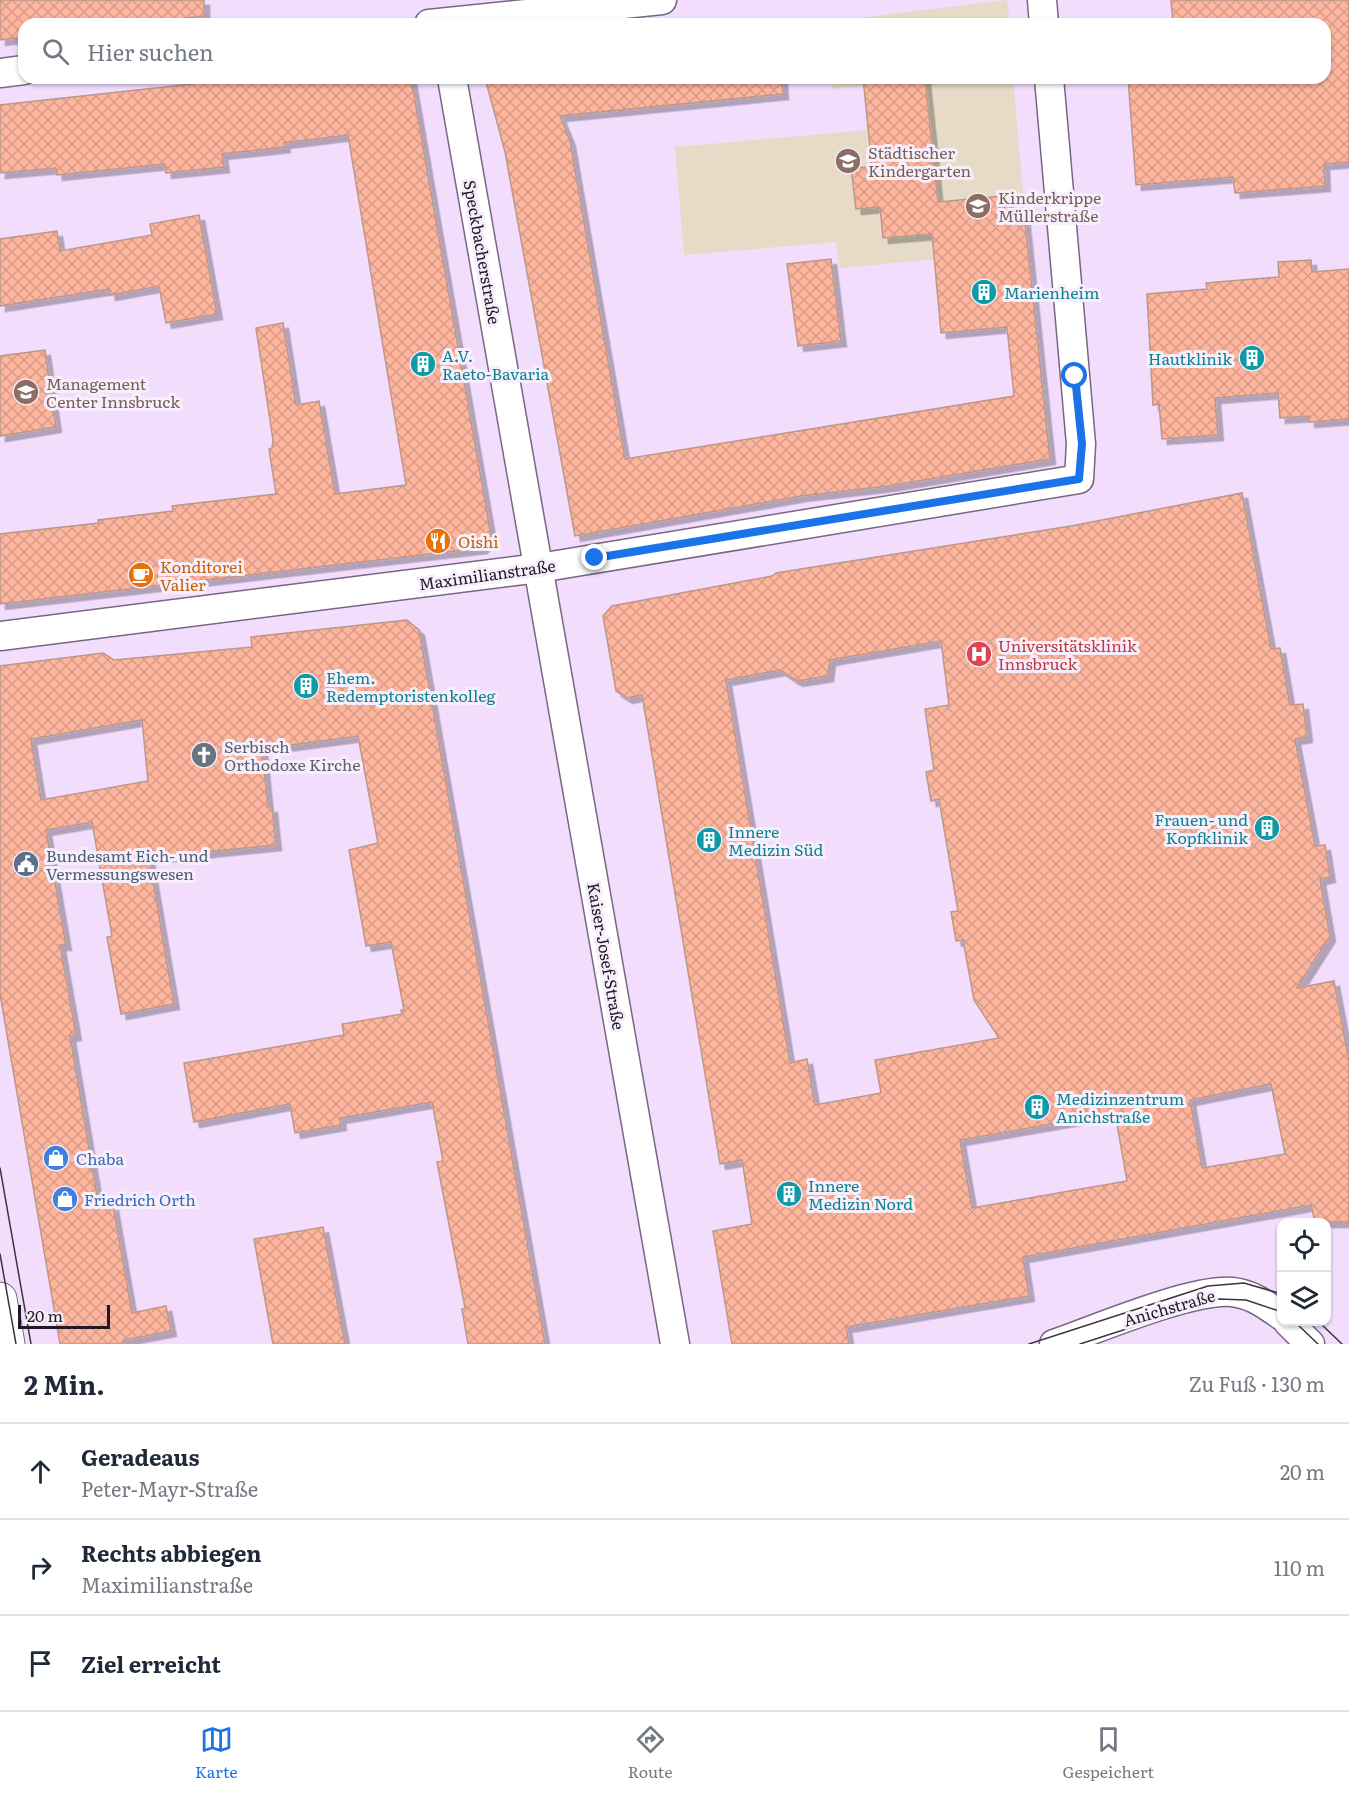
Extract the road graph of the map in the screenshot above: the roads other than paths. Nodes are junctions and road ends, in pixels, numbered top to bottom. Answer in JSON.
{"nodes":[{"id":1,"x":662,"y":0,"type":"edge"},
{"id":2,"x":1042,"y":0,"type":"edge"},
{"id":3,"x":438,"y":18,"type":"edge"},
{"id":4,"x":1044,"y":18,"type":"edge"},
{"id":5,"x":18,"y":71,"type":"edge"},
{"id":6,"x":0,"y":73,"type":"edge"},
{"id":7,"x":453,"y":84,"type":"edge"},
{"id":8,"x":1050,"y":84,"type":"edge"},
{"id":9,"x":539,"y":568,"type":"junction"},
{"id":10,"x":0,"y":636,"type":"edge"},
{"id":11,"x":0,"y":1299,"type":"edge"},
{"id":12,"x":1277,"y":1314,"type":"edge"},
{"id":13,"x":1292,"y":1326,"type":"edge"},
{"id":14,"x":8,"y":1344,"type":"edge"},
{"id":15,"x":675,"y":1344,"type":"edge"},
{"id":16,"x":1054,"y":1344,"type":"edge"},
{"id":17,"x":1310,"y":1344,"type":"edge"}],
"edges":[{"from":1,"to":3,"type":"street"},
{"from":2,"to":4,"type":"street"},
{"from":5,"to":6,"type":"street"},
{"from":7,"to":9,"type":"street","name":"Speckbacherstraße"},
{"from":8,"to":9,"type":"street","name":"Maximilianstraße"},
{"from":9,"to":10,"type":"street","name":"Maximilianstraße"},
{"from":9,"to":15,"type":"street","name":"Kaiser-Josef-Straße"},
{"from":11,"to":14,"type":"street"},
{"from":12,"to":16,"type":"street","name":"Anichstraße"},
{"from":13,"to":17,"type":"street"}]}
